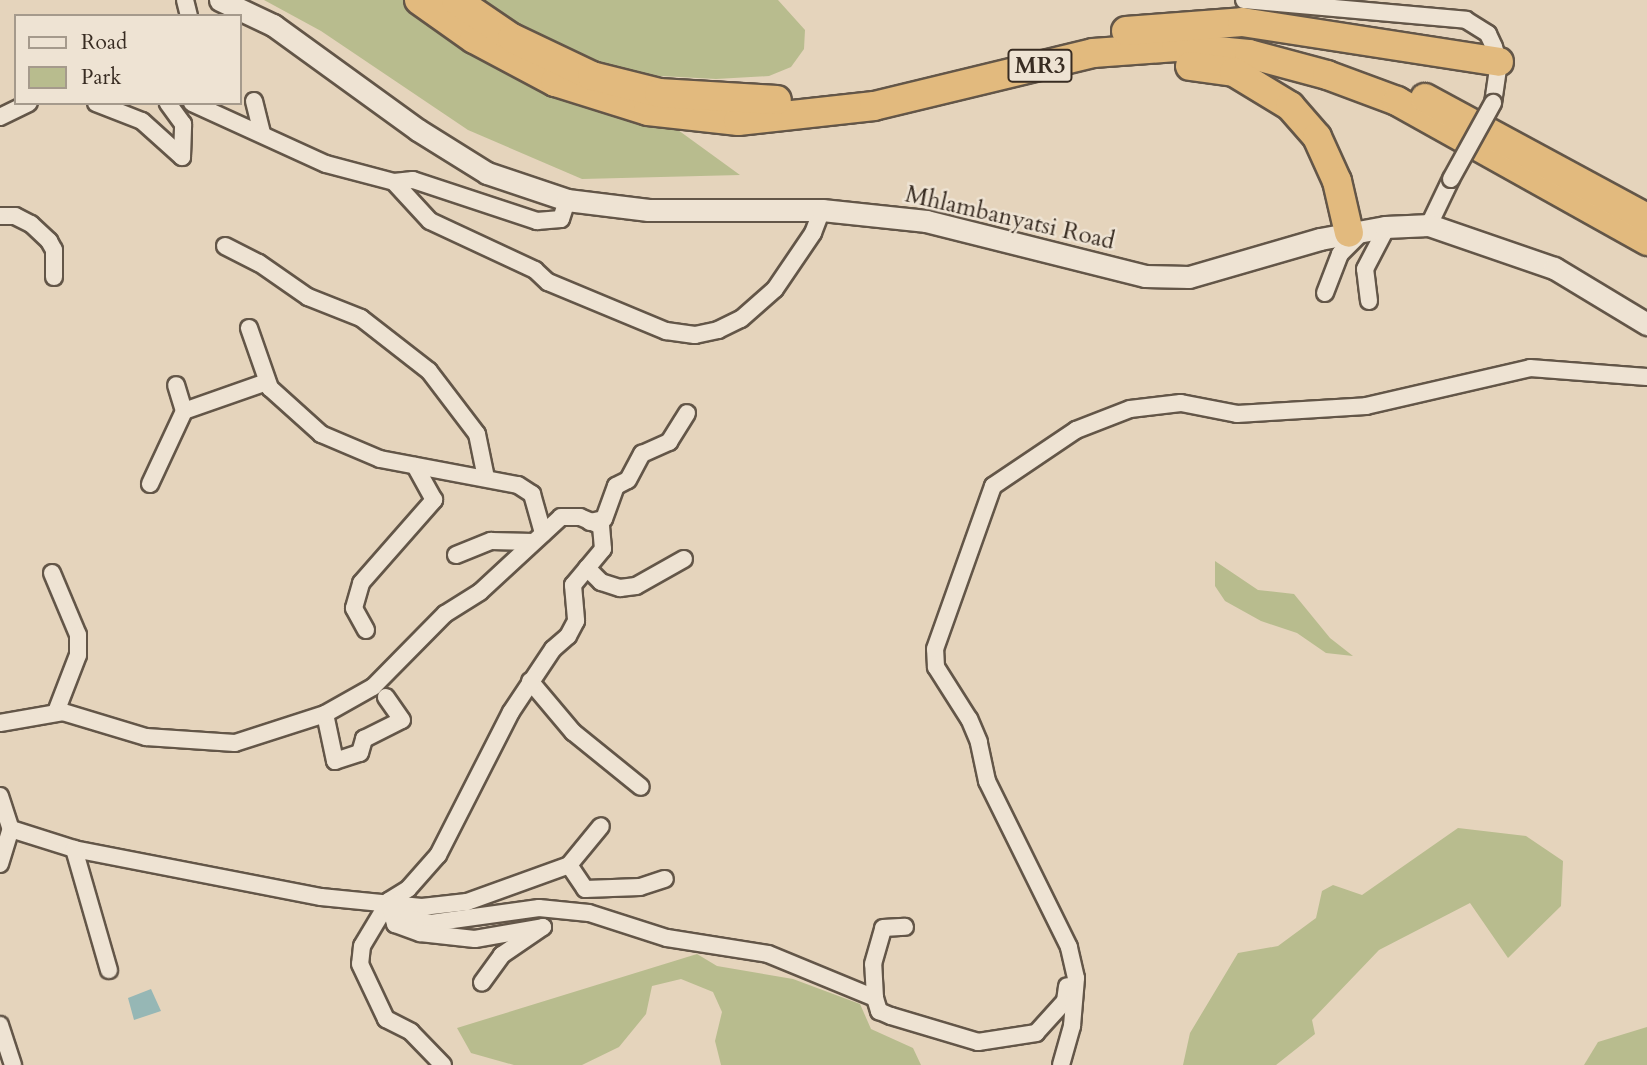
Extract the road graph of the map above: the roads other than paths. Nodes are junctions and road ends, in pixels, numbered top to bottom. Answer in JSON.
{"nodes":[{"id":1,"x":220,"y":0,"type":"edge"},
{"id":2,"x":419,"y":0,"type":"edge"},
{"id":3,"x":456,"y":0,"type":"edge"},
{"id":4,"x":1244,"y":0,"type":"edge"},
{"id":5,"x":1277,"y":1,"type":"edge"},
{"id":6,"x":1328,"y":3,"type":"edge"},
{"id":7,"x":1347,"y":3,"type":"edge"},
{"id":8,"x":1126,"y":31,"type":"junction"},
{"id":9,"x":1499,"y":62,"type":"junction"},
{"id":10,"x":963,"y":85,"type":"junction"},
{"id":11,"x":254,"y":101,"type":"dead end"},
{"id":12,"x":25,"y":105,"type":"edge"},
{"id":13,"x":101,"y":105,"type":"edge"},
{"id":14,"x":169,"y":105,"type":"edge"},
{"id":15,"x":197,"y":105,"type":"edge"},
{"id":16,"x":0,"y":117,"type":"edge"},
{"id":17,"x":262,"y":132,"type":"junction"},
{"id":18,"x":394,"y":182,"type":"junction"},
{"id":19,"x":568,"y":200,"type":"junction"},
{"id":20,"x":822,"y":210,"type":"junction"},
{"id":21,"x":0,"y":216,"type":"edge"},
{"id":22,"x":1647,"y":218,"type":"edge"},
{"id":23,"x":1429,"y":225,"type":"junction"},
{"id":24,"x":1387,"y":227,"type":"junction"},
{"id":25,"x":1356,"y":232,"type":"junction"},
{"id":26,"x":1647,"y":241,"type":"edge"},
{"id":27,"x":225,"y":246,"type":"dead end"},
{"id":28,"x":54,"y":277,"type":"dead end"},
{"id":29,"x":1325,"y":293,"type":"dead end"},
{"id":30,"x":1369,"y":300,"type":"dead end"},
{"id":31,"x":1647,"y":324,"type":"edge"},
{"id":32,"x":249,"y":328,"type":"dead end"},
{"id":33,"x":1647,"y":377,"type":"edge"},
{"id":34,"x":267,"y":382,"type":"junction"},
{"id":35,"x":176,"y":385,"type":"dead end"},
{"id":36,"x":184,"y":411,"type":"junction"},
{"id":37,"x":687,"y":413,"type":"dead end"},
{"id":38,"x":415,"y":466,"type":"junction"},
{"id":39,"x":486,"y":478,"type":"junction"},
{"id":40,"x":149,"y":484,"type":"dead end"},
{"id":41,"x":590,"y":522,"type":"junction"},
{"id":42,"x":538,"y":537,"type":"junction"},
{"id":43,"x":456,"y":555,"type":"dead end"},
{"id":44,"x":684,"y":559,"type":"dead end"},
{"id":45,"x":587,"y":568,"type":"junction"},
{"id":46,"x":52,"y":573,"type":"dead end"},
{"id":47,"x":366,"y":630,"type":"dead end"},
{"id":48,"x":530,"y":681,"type":"junction"},
{"id":49,"x":386,"y":697,"type":"dead end"},
{"id":50,"x":56,"y":712,"type":"junction"},
{"id":51,"x":325,"y":714,"type":"junction"},
{"id":52,"x":0,"y":723,"type":"edge"},
{"id":53,"x":642,"y":787,"type":"dead end"},
{"id":54,"x":0,"y":796,"type":"edge"},
{"id":55,"x":601,"y":826,"type":"dead end"},
{"id":56,"x":11,"y":829,"type":"junction"},
{"id":57,"x":74,"y":849,"type":"junction"},
{"id":58,"x":0,"y":864,"type":"edge"},
{"id":59,"x":569,"y":865,"type":"junction"},
{"id":60,"x":665,"y":879,"type":"dead end"},
{"id":61,"x":389,"y":901,"type":"junction"},
{"id":62,"x":905,"y":927,"type":"dead end"},
{"id":63,"x":1071,"y":956,"type":"junction"},
{"id":64,"x":109,"y":970,"type":"dead end"},
{"id":65,"x":482,"y":982,"type":"dead end"},
{"id":66,"x":875,"y":998,"type":"junction"},
{"id":67,"x":1065,"y":1001,"type":"junction"},
{"id":68,"x":0,"y":1025,"type":"edge"},
{"id":69,"x":13,"y":1065,"type":"edge"},
{"id":70,"x":443,"y":1065,"type":"edge"},
{"id":71,"x":1060,"y":1065,"type":"edge"}],
"edges":[{"from":1,"to":19,"type":"main road","name":"Mhlambanyatsi Road"},
{"from":2,"to":10,"type":"highway","number":"MR3"},
{"from":3,"to":8,"type":"highway","number":"MR3"},
{"from":4,"to":5,"type":"street"},
{"from":5,"to":6,"type":"street"},
{"from":6,"to":7,"type":"street"},
{"from":7,"to":9,"type":"street"},
{"from":8,"to":9,"type":"highway"},
{"from":8,"to":22,"type":"highway","number":"MR3"},
{"from":9,"to":23,"type":"street","bridge":true},
{"from":10,"to":25,"type":"highway"},
{"from":10,"to":26,"type":"highway","number":"MR3"},
{"from":11,"to":17,"type":"street"},
{"from":12,"to":16,"type":"street"},
{"from":13,"to":14,"type":"street"},
{"from":15,"to":17,"type":"street"},
{"from":17,"to":18,"type":"street"},
{"from":18,"to":19,"type":"street"},
{"from":18,"to":20,"type":"street"},
{"from":19,"to":20,"type":"main road","name":"Mhlambanyatsi Road"},
{"from":20,"to":25,"type":"main road","name":"Mhlambanyatsi Road"},
{"from":21,"to":28,"type":"street"},
{"from":23,"to":24,"type":"main road","name":"Mhlambanyatsi Road"},
{"from":23,"to":31,"type":"main road","name":"Mhlambanyatsi Road"},
{"from":24,"to":25,"type":"main road","name":"Mhlambanyatsi Road"},
{"from":24,"to":30,"type":"street"},
{"from":25,"to":29,"type":"street"},
{"from":27,"to":39,"type":"street"},
{"from":32,"to":34,"type":"street"},
{"from":33,"to":63,"type":"street"},
{"from":34,"to":36,"type":"street"},
{"from":34,"to":38,"type":"street"},
{"from":35,"to":36,"type":"street"},
{"from":36,"to":40,"type":"street"},
{"from":37,"to":41,"type":"street"},
{"from":38,"to":39,"type":"street"},
{"from":38,"to":47,"type":"street"},
{"from":39,"to":42,"type":"street"},
{"from":41,"to":42,"type":"street"},
{"from":41,"to":45,"type":"street"},
{"from":42,"to":43,"type":"street"},
{"from":42,"to":51,"type":"street"},
{"from":44,"to":45,"type":"street"},
{"from":45,"to":48,"type":"street"},
{"from":46,"to":50,"type":"street"},
{"from":48,"to":53,"type":"street"},
{"from":48,"to":61,"type":"street"},
{"from":49,"to":51,"type":"street"},
{"from":50,"to":51,"type":"street"},
{"from":50,"to":52,"type":"street"},
{"from":54,"to":56,"type":"street"},
{"from":55,"to":59,"type":"street"},
{"from":56,"to":57,"type":"street"},
{"from":56,"to":58,"type":"street"},
{"from":57,"to":61,"type":"street"},
{"from":57,"to":64,"type":"street"},
{"from":59,"to":60,"type":"street"},
{"from":59,"to":61,"type":"street"},
{"from":61,"to":65,"type":"street"},
{"from":61,"to":66,"type":"street"},
{"from":61,"to":70,"type":"street"},
{"from":62,"to":66,"type":"street"},
{"from":63,"to":67,"type":"street"},
{"from":63,"to":71,"type":"street"},
{"from":66,"to":67,"type":"street"},
{"from":67,"to":71,"type":"street"},
{"from":68,"to":69,"type":"street"}]}
